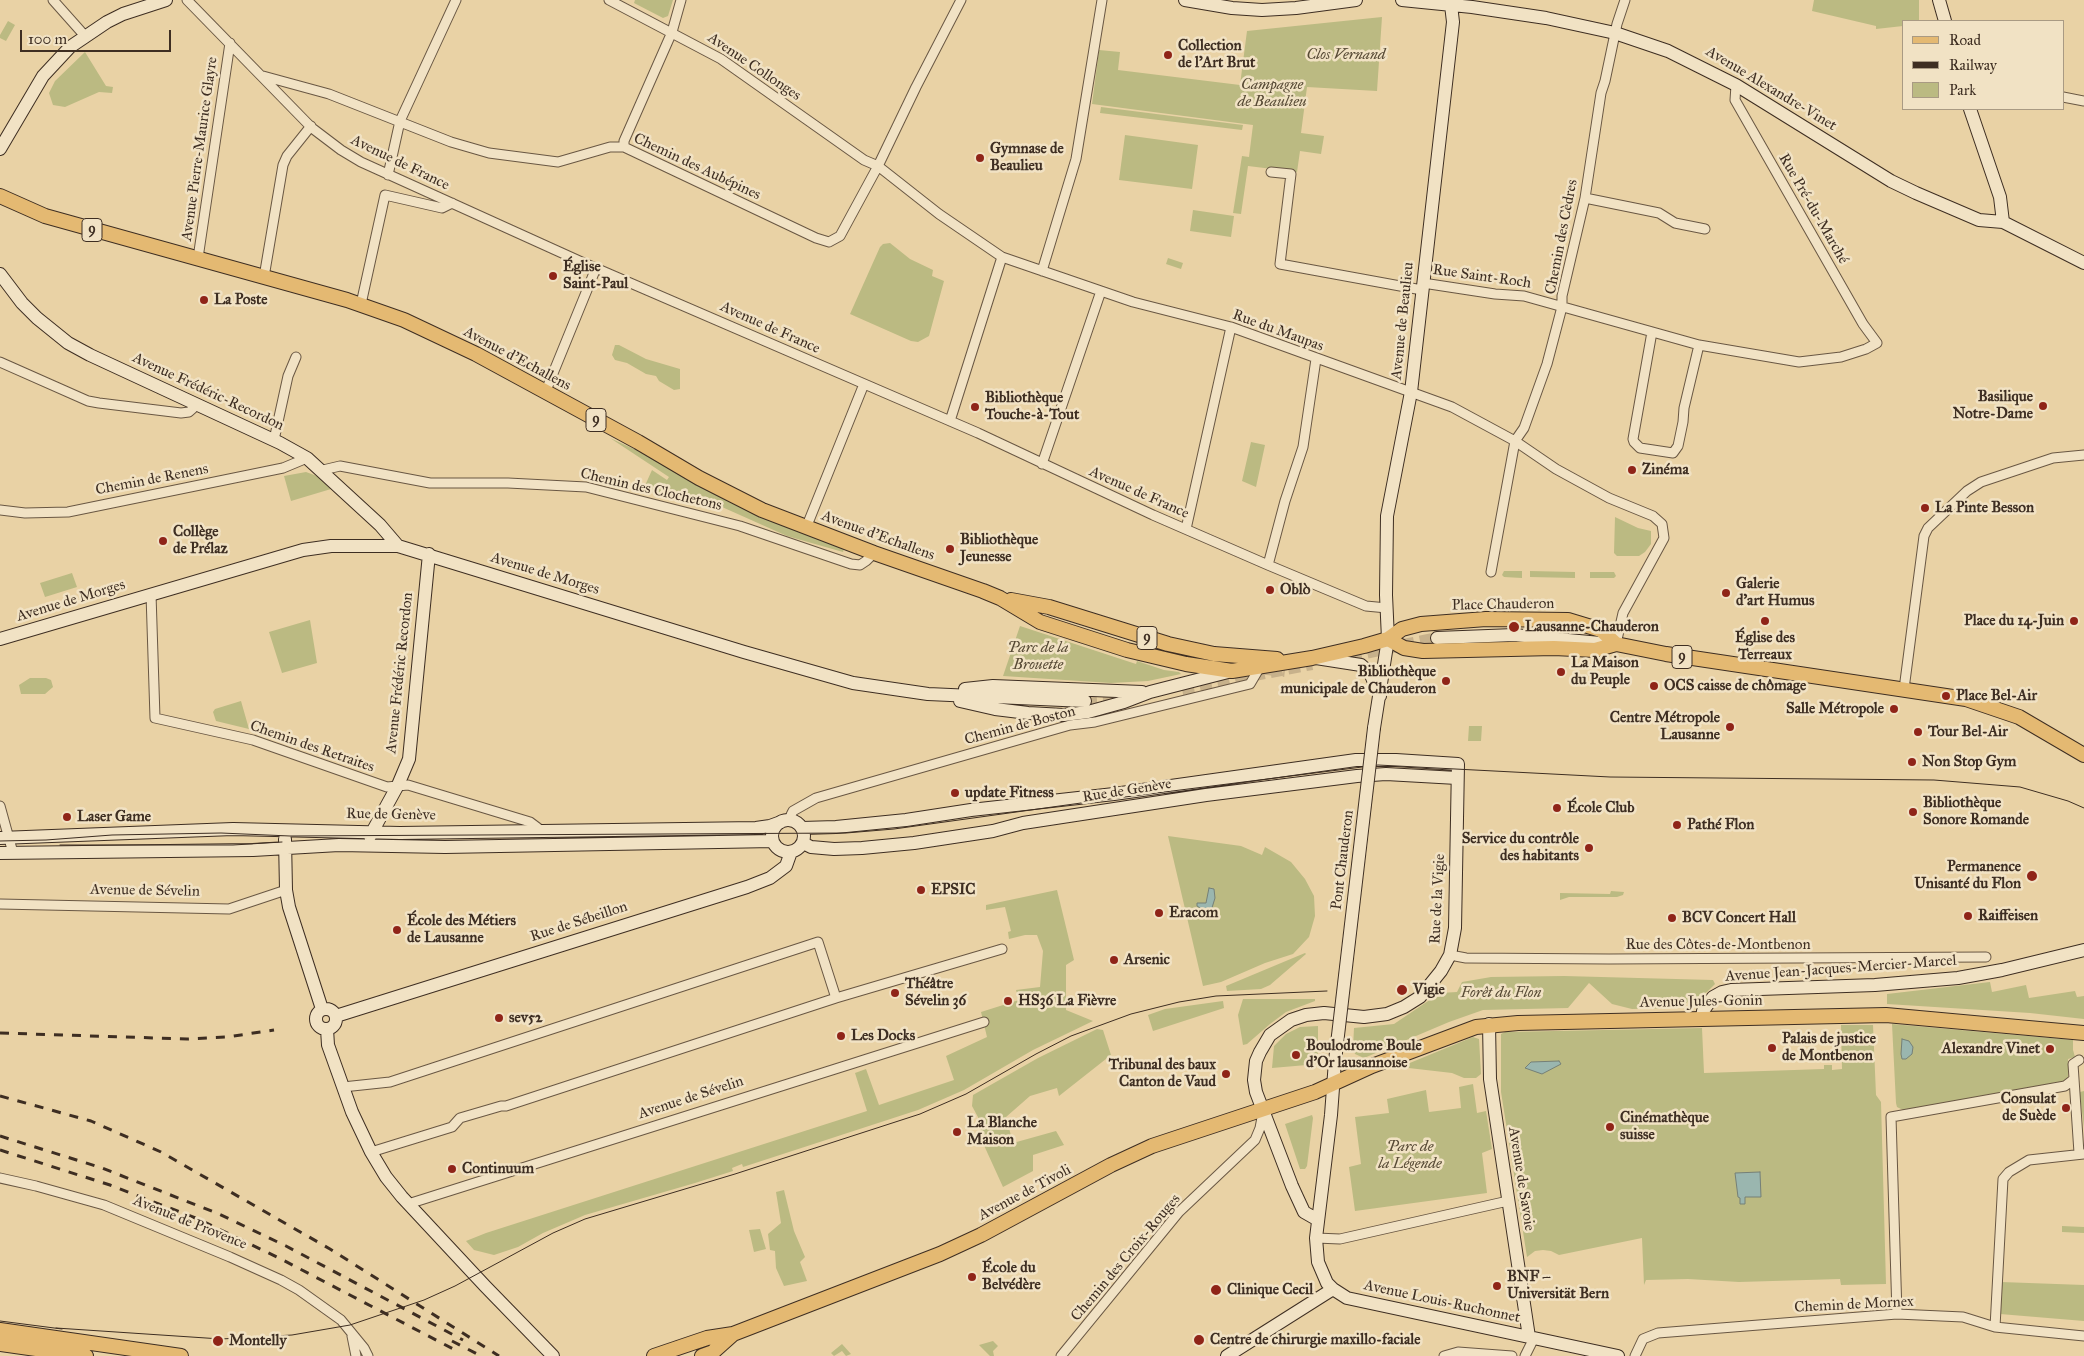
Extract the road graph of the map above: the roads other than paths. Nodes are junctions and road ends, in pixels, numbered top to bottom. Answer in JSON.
{"nodes":[{"id":1,"x":53,"y":0,"type":"edge"},
{"id":2,"x":166,"y":0,"type":"edge"},
{"id":3,"x":188,"y":0,"type":"edge"},
{"id":4,"x":456,"y":0,"type":"edge"},
{"id":5,"x":609,"y":0,"type":"edge"},
{"id":6,"x":681,"y":0,"type":"edge"},
{"id":7,"x":961,"y":0,"type":"edge"},
{"id":8,"x":1102,"y":0,"type":"edge"},
{"id":9,"x":1185,"y":0,"type":"edge"},
{"id":10,"x":1356,"y":0,"type":"edge"},
{"id":11,"x":1402,"y":0,"type":"edge"},
{"id":12,"x":1625,"y":0,"type":"edge"},
{"id":13,"x":1939,"y":0,"type":"edge"},
{"id":14,"x":1451,"y":5,"type":"junction"},
{"id":15,"x":1945,"y":20,"type":"edge"},
{"id":16,"x":672,"y":32,"type":"junction"},
{"id":17,"x":1615,"y":33,"type":"junction"},
{"id":18,"x":85,"y":36,"type":"junction"},
{"id":19,"x":230,"y":43,"type":"junction"},
{"id":20,"x":261,"y":76,"type":"junction"},
{"id":21,"x":1736,"y":85,"type":"junction"},
{"id":22,"x":2064,"y":97,"type":"edge"},
{"id":23,"x":2084,"y":101,"type":"edge"},
{"id":24,"x":1970,"y":110,"type":"edge"},
{"id":25,"x":400,"y":121,"type":"junction"},
{"id":26,"x":311,"y":126,"type":"junction"},
{"id":27,"x":624,"y":147,"type":"junction"},
{"id":28,"x":0,"y":149,"type":"edge"},
{"id":29,"x":878,"y":166,"type":"junction"},
{"id":30,"x":1270,"y":172,"type":"dead end"},
{"id":31,"x":388,"y":175,"type":"junction"},
{"id":32,"x":0,"y":196,"type":"edge"},
{"id":33,"x":1585,"y":198,"type":"junction"},
{"id":34,"x":452,"y":203,"type":"junction"},
{"id":35,"x":2003,"y":222,"type":"junction"},
{"id":36,"x":1705,"y":229,"type":"dead end"},
{"id":37,"x":1002,"y":257,"type":"junction"},
{"id":38,"x":198,"y":258,"type":"junction"},
{"id":39,"x":2084,"y":263,"type":"edge"},
{"id":40,"x":596,"y":268,"type":"junction"},
{"id":41,"x":1042,"y":271,"type":"junction"},
{"id":42,"x":0,"y":274,"type":"edge"},
{"id":43,"x":264,"y":277,"type":"junction"},
{"id":44,"x":1422,"y":286,"type":"junction"},
{"id":45,"x":1101,"y":291,"type":"junction"},
{"id":46,"x":361,"y":304,"type":"junction"},
{"id":47,"x":1562,"y":306,"type":"junction"},
{"id":48,"x":1231,"y":328,"type":"junction"},
{"id":49,"x":1652,"y":332,"type":"junction"},
{"id":50,"x":1877,"y":343,"type":"joint"},
{"id":51,"x":1699,"y":345,"type":"junction"},
{"id":52,"x":296,"y":357,"type":"dead end"},
{"id":53,"x":1316,"y":359,"type":"junction"},
{"id":54,"x":0,"y":362,"type":"edge"},
{"id":55,"x":864,"y":384,"type":"junction"},
{"id":56,"x":1411,"y":392,"type":"junction"},
{"id":57,"x":545,"y":393,"type":"junction"},
{"id":58,"x":198,"y":404,"type":"junction"},
{"id":59,"x":950,"y":421,"type":"junction"},
{"id":60,"x":274,"y":440,"type":"junction"},
{"id":61,"x":1515,"y":441,"type":"junction"},
{"id":62,"x":2084,"y":455,"type":"edge"},
{"id":63,"x":307,"y":458,"type":"junction"},
{"id":64,"x":1042,"y":464,"type":"junction"},
{"id":65,"x":323,"y":470,"type":"junction"},
{"id":66,"x":0,"y":510,"type":"edge"},
{"id":67,"x":806,"y":528,"type":"junction"},
{"id":68,"x":1186,"y":529,"type":"junction"},
{"id":69,"x":398,"y":546,"type":"junction"},
{"id":70,"x":874,"y":553,"type":"junction"},
{"id":71,"x":429,"y":554,"type":"junction"},
{"id":72,"x":1268,"y":565,"type":"junction"},
{"id":73,"x":1491,"y":572,"type":"dead end"},
{"id":74,"x":151,"y":594,"type":"junction"},
{"id":75,"x":1387,"y":608,"type":"junction"},
{"id":76,"x":1437,"y":638,"type":"tunnel mouth"},
{"id":77,"x":0,"y":639,"type":"edge"},
{"id":78,"x":1388,"y":639,"type":"junction"},
{"id":79,"x":1616,"y":644,"type":"junction"},
{"id":80,"x":1163,"y":651,"type":"junction"},
{"id":81,"x":1312,"y":658,"type":"junction"},
{"id":82,"x":1298,"y":661,"type":"junction"},
{"id":83,"x":1260,"y":667,"type":"junction"},
{"id":84,"x":1232,"y":671,"type":"junction"},
{"id":85,"x":1904,"y":689,"type":"junction"},
{"id":86,"x":1150,"y":692,"type":"junction"},
{"id":87,"x":928,"y":694,"type":"junction"},
{"id":88,"x":1380,"y":696,"type":"junction"},
{"id":89,"x":1089,"y":701,"type":"junction"},
{"id":90,"x":2084,"y":756,"type":"edge"},
{"id":91,"x":1458,"y":764,"type":"joint"},
{"id":92,"x":1458,"y":778,"type":"junction"},
{"id":93,"x":398,"y":785,"type":"junction"},
{"id":94,"x":0,"y":806,"type":"edge"},
{"id":95,"x":791,"y":824,"type":"junction"},
{"id":96,"x":285,"y":831,"type":"junction"},
{"id":97,"x":372,"y":831,"type":"junction"},
{"id":98,"x":542,"y":831,"type":"junction"},
{"id":99,"x":5,"y":838,"type":"edge"},
{"id":100,"x":773,"y":842,"type":"junction"},
{"id":101,"x":803,"y":843,"type":"junction"},
{"id":102,"x":366,"y":845,"type":"junction"},
{"id":103,"x":285,"y":847,"type":"junction"},
{"id":104,"x":791,"y":852,"type":"junction"},
{"id":105,"x":6,"y":853,"type":"edge"},
{"id":106,"x":286,"y":890,"type":"junction"},
{"id":107,"x":0,"y":904,"type":"edge"},
{"id":108,"x":1002,"y":949,"type":"dead end"},
{"id":109,"x":2084,"y":950,"type":"edge"},
{"id":110,"x":1450,"y":955,"type":"junction"},
{"id":111,"x":1986,"y":957,"type":"dead end"},
{"id":112,"x":836,"y":998,"type":"junction"},
{"id":113,"x":322,"y":1009,"type":"junction"},
{"id":114,"x":336,"y":1016,"type":"junction"},
{"id":115,"x":1702,"y":1018,"type":"junction"},
{"id":116,"x":984,"y":1022,"type":"dead end"},
{"id":117,"x":1489,"y":1024,"type":"junction"},
{"id":118,"x":327,"y":1029,"type":"junction"},
{"id":119,"x":2082,"y":1033,"type":"edge"},
{"id":120,"x":2080,"y":1060,"type":"dead end"},
{"id":121,"x":2074,"y":1079,"type":"junction"},
{"id":122,"x":1334,"y":1084,"type":"junction"},
{"id":123,"x":343,"y":1087,"type":"junction"},
{"id":124,"x":1263,"y":1109,"type":"junction"},
{"id":125,"x":371,"y":1152,"type":"junction"},
{"id":126,"x":2082,"y":1153,"type":"edge"},
{"id":127,"x":0,"y":1178,"type":"edge"},
{"id":128,"x":1508,"y":1201,"type":"junction"},
{"id":129,"x":408,"y":1204,"type":"junction"},
{"id":130,"x":1318,"y":1220,"type":"junction"},
{"id":131,"x":1316,"y":1238,"type":"junction"},
{"id":132,"x":1333,"y":1289,"type":"junction"},
{"id":133,"x":1898,"y":1314,"type":"junction"},
{"id":134,"x":1995,"y":1327,"type":"junction"},
{"id":135,"x":0,"y":1330,"type":"edge"},
{"id":136,"x":351,"y":1333,"type":"junction"},
{"id":137,"x":733,"y":1334,"type":"junction"},
{"id":138,"x":2084,"y":1336,"type":"edge"},
{"id":139,"x":1532,"y":1338,"type":"junction"},
{"id":140,"x":0,"y":1344,"type":"edge"},
{"id":141,"x":1242,"y":1352,"type":"edge"},
{"id":142,"x":86,"y":1356,"type":"edge"},
{"id":143,"x":181,"y":1356,"type":"edge"},
{"id":144,"x":356,"y":1356,"type":"edge"},
{"id":145,"x":362,"y":1356,"type":"edge"},
{"id":146,"x":368,"y":1356,"type":"edge"},
{"id":147,"x":553,"y":1356,"type":"edge"},
{"id":148,"x":654,"y":1356,"type":"edge"},
{"id":149,"x":702,"y":1356,"type":"edge"},
{"id":150,"x":1062,"y":1356,"type":"edge"},
{"id":151,"x":1227,"y":1356,"type":"edge"},
{"id":152,"x":1444,"y":1356,"type":"edge"},
{"id":153,"x":1512,"y":1356,"type":"edge"},
{"id":154,"x":1525,"y":1356,"type":"edge"},
{"id":155,"x":1618,"y":1356,"type":"edge"},
{"id":156,"x":1635,"y":1356,"type":"edge"}],
"edges":[{"from":1,"to":18,"type":"street"},
{"from":2,"to":18,"type":"street"},
{"from":3,"to":19,"type":"street","name":"Avenue de France"},
{"from":4,"to":25,"type":"street"},
{"from":5,"to":16,"type":"street","name":"Avenue Collonges"},
{"from":6,"to":16,"type":"street"},
{"from":7,"to":29,"type":"street"},
{"from":8,"to":41,"type":"street"},
{"from":9,"to":10,"type":"street"},
{"from":11,"to":14,"type":"street","name":"Avenue Alexandre-Vinet"},
{"from":12,"to":17,"type":"street","name":"Chemin des Cèdres"},
{"from":13,"to":15,"type":"street"},
{"from":14,"to":17,"type":"street","name":"Avenue Alexandre-Vinet"},
{"from":14,"to":44,"type":"street","name":"Avenue de Beaulieu"},
{"from":16,"to":27,"type":"street"},
{"from":16,"to":29,"type":"street","name":"Avenue Collonges"},
{"from":17,"to":21,"type":"street","name":"Avenue Alexandre-Vinet"},
{"from":17,"to":33,"type":"street","name":"Chemin des Cèdres"},
{"from":18,"to":28,"type":"street"},
{"from":19,"to":20,"type":"street","name":"Avenue de France"},
{"from":19,"to":38,"type":"street","name":"Avenue Pierre-Maurice Glayre"},
{"from":20,"to":25,"type":"street","name":"Chemin des Aubépines"},
{"from":20,"to":26,"type":"street","name":"Avenue de France"},
{"from":21,"to":35,"type":"street","name":"Avenue Alexandre-Vinet"},
{"from":21,"to":50,"type":"street","name":"Rue Pré-du-Marché"},
{"from":22,"to":23,"type":"street"},
{"from":24,"to":35,"type":"street"},
{"from":25,"to":27,"type":"street","name":"Chemin des Aubépines"},
{"from":25,"to":31,"type":"street"},
{"from":26,"to":31,"type":"street","name":"Avenue de France"},
{"from":26,"to":43,"type":"street"},
{"from":27,"to":29,"type":"street","name":"Chemin des Aubépines"},
{"from":29,"to":37,"type":"street","name":"Rue du Maupas"},
{"from":30,"to":44,"type":"street","name":"Rue Saint-Roch"},
{"from":31,"to":34,"type":"street","name":"Avenue de France"},
{"from":32,"to":38,"type":"main road","name":"Avenue d'Echallens","number":"9"},
{"from":33,"to":36,"type":"street"},
{"from":33,"to":47,"type":"street","name":"Chemin des Cèdres"},
{"from":34,"to":40,"type":"street","name":"Avenue de France"},
{"from":34,"to":46,"type":"street"},
{"from":35,"to":39,"type":"street"},
{"from":37,"to":41,"type":"street","name":"Rue du Maupas"},
{"from":37,"to":59,"type":"street"},
{"from":38,"to":43,"type":"main road","name":"Avenue d'Echallens","number":"9"},
{"from":40,"to":55,"type":"street","name":"Avenue de France"},
{"from":40,"to":57,"type":"street"},
{"from":41,"to":45,"type":"street","name":"Rue du Maupas"},
{"from":42,"to":58,"type":"street","name":"Avenue Frédéric-Recordon"},
{"from":43,"to":46,"type":"main road","name":"Avenue d'Echallens","number":"9"},
{"from":44,"to":47,"type":"street","name":"Rue Saint-Roch"},
{"from":44,"to":56,"type":"street","name":"Avenue de Beaulieu"},
{"from":45,"to":48,"type":"street","name":"Rue du Maupas"},
{"from":45,"to":64,"type":"street"},
{"from":46,"to":57,"type":"main road","name":"Avenue d'Echallens","number":"9"},
{"from":47,"to":49,"type":"street","name":"Rue Saint-Roch"},
{"from":47,"to":61,"type":"street","name":"Chemin des Cèdres"},
{"from":48,"to":53,"type":"street","name":"Rue du Maupas"},
{"from":48,"to":68,"type":"street"},
{"from":49,"to":51,"type":"street","name":"Rue Saint-Roch"},
{"from":49,"to":51,"type":"street"},
{"from":50,"to":51,"type":"street","name":"Rue Saint-Roch"},
{"from":52,"to":60,"type":"street"},
{"from":53,"to":56,"type":"street","name":"Rue du Maupas"},
{"from":53,"to":72,"type":"street"},
{"from":54,"to":58,"type":"street"},
{"from":55,"to":59,"type":"street","name":"Avenue de France"},
{"from":55,"to":67,"type":"street"},
{"from":56,"to":61,"type":"street","name":"Rue du Maupas"},
{"from":56,"to":75,"type":"street","name":"Avenue de Beaulieu"},
{"from":57,"to":67,"type":"main road","name":"Avenue d'Echallens","number":"9"},
{"from":58,"to":60,"type":"street","name":"Avenue Frédéric-Recordon"},
{"from":59,"to":64,"type":"street","name":"Avenue de France"},
{"from":60,"to":63,"type":"street","name":"Avenue Frédéric-Recordon"},
{"from":61,"to":73,"type":"street","name":"Chemin des Cèdres"},
{"from":61,"to":79,"type":"street","name":"Rue du Maupas"},
{"from":62,"to":85,"type":"street"},
{"from":63,"to":65,"type":"street","name":"Avenue Frédéric-Recordon"},
{"from":63,"to":66,"type":"street","name":"Chemin de Renens"},
{"from":64,"to":68,"type":"street","name":"Avenue de France"},
{"from":65,"to":69,"type":"street","name":"Avenue Frédéric-Recordon"},
{"from":65,"to":70,"type":"street","name":"Chemin des Clochetons"},
{"from":67,"to":70,"type":"main road","name":"Avenue d'Echallens","number":"9"},
{"from":68,"to":72,"type":"street","name":"Avenue de France"},
{"from":69,"to":71,"type":"street","name":"Avenue de Morges"},
{"from":69,"to":74,"type":"street","name":"Avenue de Morges"},
{"from":70,"to":80,"type":"main road","name":"Avenue d'Echallens","number":"9"},
{"from":71,"to":87,"type":"street","name":"Avenue de Morges"},
{"from":71,"to":93,"type":"street","name":"Avenue Frédéric Recordon"},
{"from":72,"to":75,"type":"street","name":"Avenue de France"},
{"from":74,"to":77,"type":"street","name":"Avenue de Morges"},
{"from":74,"to":93,"type":"street","name":"Chemin des Retraites"},
{"from":75,"to":78,"type":"street","name":"Avenue de Beaulieu"},
{"from":76,"to":79,"type":"street","number":"9"},
{"from":78,"to":79,"type":"main road","number":"9"},
{"from":78,"to":79,"type":"main road","name":"Place Chauderon","number":"9"},
{"from":78,"to":81,"type":"main road","name":"Place Chauderon","number":"9"},
{"from":78,"to":88,"type":"street","name":"Pont Chauderon"},
{"from":79,"to":85,"type":"main road","number":"9"},
{"from":80,"to":82,"type":"main road","name":"Avenue d'Echallens","number":"9"},
{"from":80,"to":84,"type":"main road","name":"Avenue d'Echallens","number":"9"},
{"from":81,"to":82,"type":"main road","name":"Place Chauderon","number":"9"},
{"from":81,"to":88,"type":"street"},
{"from":82,"to":83,"type":"main road","name":"Avenue d'Echallens","number":"9"},
{"from":83,"to":84,"type":"main road","name":"Avenue d'Echallens","number":"9"},
{"from":83,"to":95,"type":"street","name":"Chemin de Boston"},
{"from":84,"to":86,"type":"street","name":"Avenue de Morges"},
{"from":85,"to":90,"type":"main road","number":"9"},
{"from":86,"to":89,"type":"street","name":"Avenue de Morges"},
{"from":86,"to":89,"type":"street","name":"Avenue de Morges"},
{"from":87,"to":89,"type":"street","name":"Avenue de Morges"},
{"from":87,"to":89,"type":"street","name":"Avenue de Morges"},
{"from":88,"to":122,"type":"street","name":"Pont Chauderon","bridge":true},
{"from":91,"to":92,"type":"street","name":"Rue de la Vigie"},
{"from":91,"to":95,"type":"street","name":"Rue de Genève"},
{"from":92,"to":101,"type":"street","name":"Rue de Genève"},
{"from":92,"to":110,"type":"street","name":"Rue de la Vigie"},
{"from":93,"to":97,"type":"street","name":"Avenue Frédéric Recordon"},
{"from":93,"to":98,"type":"street","name":"Chemin des Retraites"},
{"from":94,"to":99,"type":"street"},
{"from":95,"to":98,"type":"street","name":"Rue de Genève"},
{"from":95,"to":100,"type":"street"},
{"from":95,"to":101,"type":"street"},
{"from":96,"to":97,"type":"street","name":"Rue de Genève"},
{"from":96,"to":99,"type":"street","name":"Rue de Genève"},
{"from":96,"to":103,"type":"street"},
{"from":97,"to":98,"type":"street","name":"Rue de Genève"},
{"from":97,"to":102,"type":"street","name":"Avenue Frédéric Recordon"},
{"from":99,"to":105,"type":"street"},
{"from":100,"to":102,"type":"street","name":"Rue de Genève"},
{"from":100,"to":104,"type":"street"},
{"from":101,"to":104,"type":"street"},
{"from":102,"to":103,"type":"street","name":"Rue de Genève"},
{"from":103,"to":105,"type":"street","name":"Rue de Genève"},
{"from":103,"to":106,"type":"street"},
{"from":104,"to":114,"type":"street","name":"Rue de Sébeillon"},
{"from":106,"to":107,"type":"street","name":"Avenue de Sévelin"},
{"from":106,"to":113,"type":"street"},
{"from":108,"to":112,"type":"street"},
{"from":109,"to":115,"type":"street","name":"Avenue Jean-Jacques-Mercier-Marcel"},
{"from":110,"to":111,"type":"street","name":"Rue des Côtes-de-Montbenon"},
{"from":110,"to":124,"type":"street","name":"Rue de la Vigie"},
{"from":112,"to":123,"type":"street"},
{"from":112,"to":125,"type":"street"},
{"from":113,"to":114,"type":"street"},
{"from":113,"to":118,"type":"street"},
{"from":114,"to":118,"type":"street"},
{"from":115,"to":117,"type":"main road","name":"Avenue Jules-Gonin"},
{"from":115,"to":119,"type":"main road","name":"Avenue Jules-Gonin"},
{"from":116,"to":129,"type":"street","name":"Avenue de Sévelin"},
{"from":117,"to":122,"type":"main road","name":"Avenue Jules-Gonin"},
{"from":117,"to":128,"type":"street","name":"Avenue de Savoie"},
{"from":118,"to":123,"type":"street"},
{"from":120,"to":121,"type":"street"},
{"from":121,"to":126,"type":"street"},
{"from":121,"to":133,"type":"street"},
{"from":122,"to":124,"type":"main road","name":"Avenue de Tivoli"},
{"from":122,"to":130,"type":"street"},
{"from":123,"to":125,"type":"street"},
{"from":124,"to":130,"type":"street"},
{"from":124,"to":137,"type":"main road","name":"Avenue de Tivoli"},
{"from":124,"to":150,"type":"street","name":"Chemin des Croix-Rouges"},
{"from":125,"to":129,"type":"street"},
{"from":126,"to":134,"type":"street"},
{"from":127,"to":136,"type":"street","name":"Avenue de Provence"},
{"from":128,"to":131,"type":"street"},
{"from":128,"to":139,"type":"street","name":"Avenue de Savoie"},
{"from":129,"to":147,"type":"street"},
{"from":130,"to":131,"type":"street"},
{"from":131,"to":132,"type":"street"},
{"from":132,"to":139,"type":"street","name":"Avenue Louis-Ruchonnet"},
{"from":132,"to":141,"type":"street"},
{"from":133,"to":134,"type":"street","name":"Chemin de Mornex"},
{"from":133,"to":156,"type":"street","name":"Chemin de Mornex"},
{"from":134,"to":138,"type":"street","name":"Chemin de Mornex"},
{"from":135,"to":143,"type":"main road"},
{"from":136,"to":144,"type":"street"},
{"from":136,"to":145,"type":"street","name":"Avenue de Provence"},
{"from":136,"to":146,"type":"street","name":"Avenue de Provence"},
{"from":137,"to":148,"type":"main road","name":"Avenue de Tivoli"},
{"from":137,"to":149,"type":"main road","name":"Avenue de Tivoli"},
{"from":139,"to":154,"type":"street"},
{"from":139,"to":155,"type":"street","name":"Avenue Louis-Ruchonnet"},
{"from":140,"to":142,"type":"main road"},
{"from":141,"to":151,"type":"street"},
{"from":152,"to":153,"type":"street"}]}
